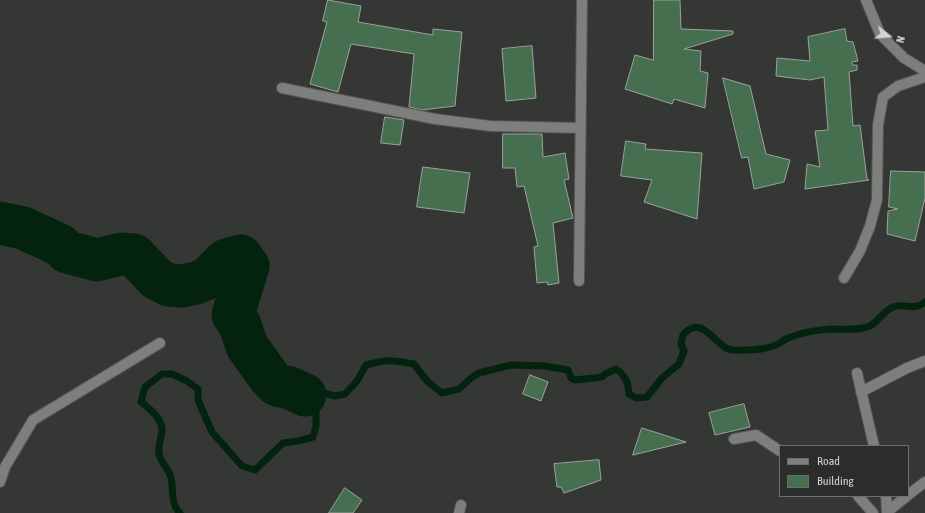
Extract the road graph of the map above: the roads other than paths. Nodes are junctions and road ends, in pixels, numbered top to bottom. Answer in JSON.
{"nodes":[{"id":1,"x":582,"y":0,"type":"edge"},
{"id":2,"x":866,"y":0,"type":"edge"},
{"id":3,"x":925,"y":71,"type":"edge"},
{"id":4,"x":925,"y":77,"type":"edge"},
{"id":5,"x":282,"y":88,"type":"dead end"},
{"id":6,"x":582,"y":128,"type":"junction"},
{"id":7,"x":844,"y":278,"type":"dead end"},
{"id":8,"x":579,"y":281,"type":"dead end"},
{"id":9,"x":160,"y":343,"type":"dead end"},
{"id":10,"x":925,"y":361,"type":"edge"},
{"id":11,"x":857,"y":373,"type":"dead end"},
{"id":12,"x":861,"y":392,"type":"junction"},
{"id":13,"x":734,"y":439,"type":"dead end"},
{"id":14,"x":874,"y":445,"type":"edge"},
{"id":15,"x":779,"y":450,"type":"edge"},
{"id":16,"x":0,"y":482,"type":"edge"},
{"id":17,"x":925,"y":482,"type":"edge"},
{"id":18,"x":909,"y":495,"type":"edge"},
{"id":19,"x":859,"y":497,"type":"edge"},
{"id":20,"x":886,"y":497,"type":"edge"},
{"id":21,"x":907,"y":497,"type":"edge"},
{"id":22,"x":887,"y":512,"type":"edge"},
{"id":23,"x":873,"y":513,"type":"edge"}],
"edges":[{"from":1,"to":6,"type":"street"},
{"from":2,"to":3,"type":"street"},
{"from":4,"to":7,"type":"street"},
{"from":5,"to":6,"type":"street"},
{"from":6,"to":8,"type":"street"},
{"from":9,"to":16,"type":"street"},
{"from":10,"to":12,"type":"street"},
{"from":11,"to":12,"type":"street"},
{"from":12,"to":14,"type":"street"},
{"from":13,"to":15,"type":"street"},
{"from":17,"to":18,"type":"street"},
{"from":19,"to":23,"type":"street"},
{"from":20,"to":22,"type":"street"},
{"from":21,"to":22,"type":"street"}]}
